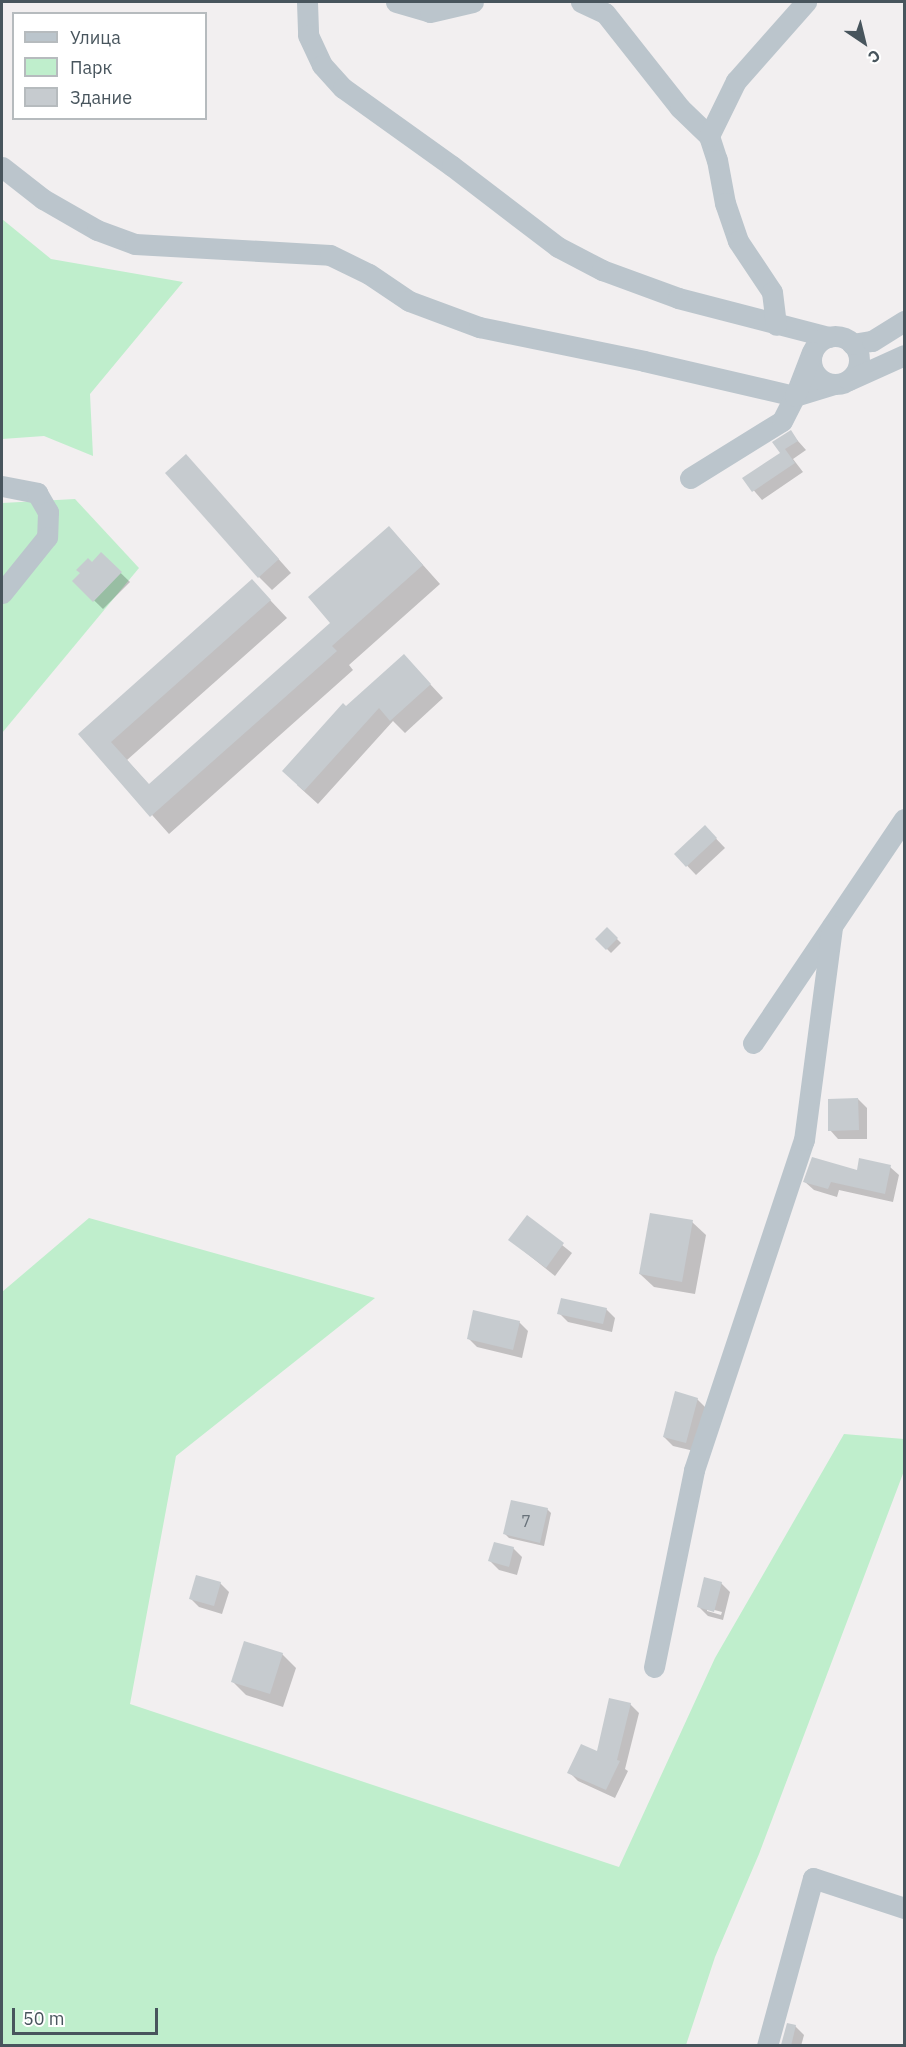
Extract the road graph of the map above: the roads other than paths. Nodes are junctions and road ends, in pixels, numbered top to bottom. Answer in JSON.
{"nodes":[{"id":1,"x":307,"y":2,"type":"edge"},
{"id":2,"x":396,"y":2,"type":"edge"},
{"id":3,"x":473,"y":2,"type":"edge"},
{"id":4,"x":581,"y":2,"type":"edge"},
{"id":5,"x":806,"y":2,"type":"edge"},
{"id":6,"x":709,"y":136,"type":"junction"},
{"id":7,"x":2,"y":167,"type":"edge"},
{"id":8,"x":904,"y":321,"type":"edge"},
{"id":9,"x":776,"y":325,"type":"junction"},
{"id":10,"x":829,"y":337,"type":"junction"},
{"id":11,"x":852,"y":344,"type":"junction"},
{"id":12,"x":812,"y":352,"type":"junction"},
{"id":13,"x":904,"y":355,"type":"edge"},
{"id":14,"x":841,"y":382,"type":"junction"},
{"id":15,"x":795,"y":396,"type":"junction"},
{"id":16,"x":690,"y":478,"type":"dead end"},
{"id":17,"x":2,"y":486,"type":"edge"},
{"id":18,"x":2,"y":592,"type":"edge"},
{"id":19,"x":904,"y":819,"type":"edge"},
{"id":20,"x":832,"y":926,"type":"junction"},
{"id":21,"x":753,"y":1043,"type":"dead end"},
{"id":22,"x":654,"y":1667,"type":"dead end"},
{"id":23,"x":904,"y":1908,"type":"edge"},
{"id":24,"x":767,"y":2046,"type":"edge"}],
"edges":[{"from":1,"to":9,"type":"street"},
{"from":2,"to":3,"type":"street"},
{"from":4,"to":6,"type":"street"},
{"from":5,"to":6,"type":"street"},
{"from":6,"to":9,"type":"street"},
{"from":7,"to":15,"type":"street"},
{"from":8,"to":11,"type":"street"},
{"from":9,"to":10,"type":"street"},
{"from":10,"to":11,"type":"street"},
{"from":10,"to":12,"type":"street"},
{"from":11,"to":14,"type":"street"},
{"from":12,"to":14,"type":"street"},
{"from":12,"to":15,"type":"street"},
{"from":13,"to":14,"type":"street"},
{"from":14,"to":15,"type":"street"},
{"from":15,"to":16,"type":"street"},
{"from":17,"to":18,"type":"street"},
{"from":19,"to":20,"type":"street"},
{"from":20,"to":21,"type":"street"},
{"from":20,"to":22,"type":"street"},
{"from":23,"to":24,"type":"street"}]}
